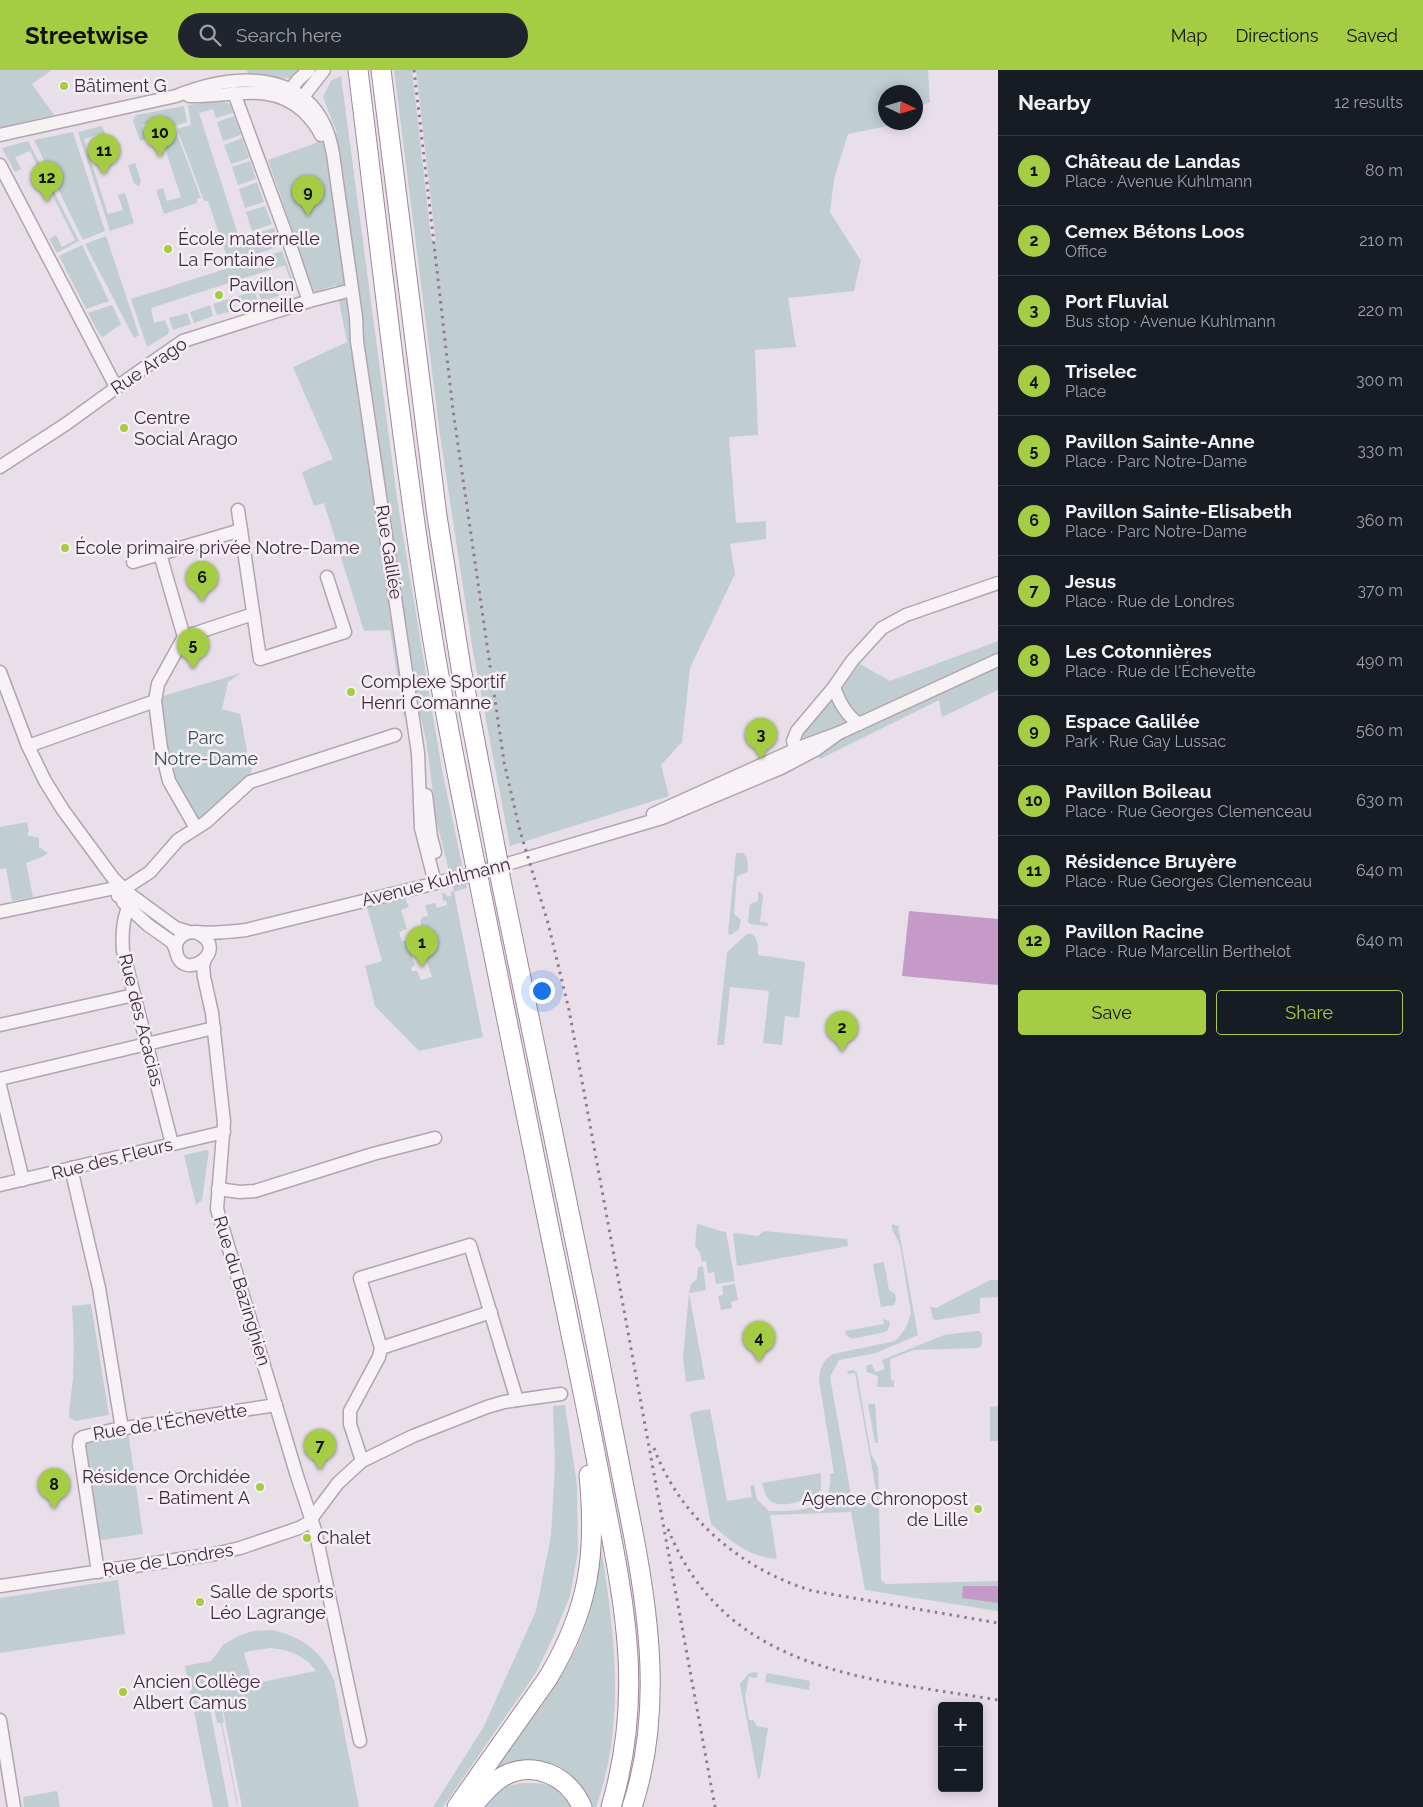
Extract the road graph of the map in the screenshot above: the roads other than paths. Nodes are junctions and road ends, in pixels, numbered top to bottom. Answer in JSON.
{"nodes":[{"id":1,"x":358,"y":70,"type":"edge"},
{"id":2,"x":316,"y":72,"type":"edge"},
{"id":3,"x":382,"y":79,"type":"edge"},
{"id":4,"x":234,"y":93,"type":"junction"},
{"id":5,"x":176,"y":96,"type":"junction"},
{"id":6,"x":293,"y":97,"type":"junction"},
{"id":7,"x":0,"y":135,"type":"edge"},
{"id":8,"x":0,"y":165,"type":"edge"},
{"id":9,"x":344,"y":292,"type":"junction"},
{"id":10,"x":309,"y":301,"type":"junction"},
{"id":11,"x":357,"y":341,"type":"junction"},
{"id":12,"x":116,"y":388,"type":"junction"},
{"id":13,"x":0,"y":467,"type":"edge"},
{"id":14,"x":238,"y":510,"type":"dead end"},
{"id":15,"x":241,"y":530,"type":"junction"},
{"id":16,"x":160,"y":554,"type":"junction"},
{"id":17,"x":134,"y":562,"type":"dead end"},
{"id":18,"x":327,"y":577,"type":"dead end"},
{"id":19,"x":998,"y":583,"type":"edge"},
{"id":20,"x":253,"y":614,"type":"junction"},
{"id":21,"x":184,"y":637,"type":"junction"},
{"id":22,"x":998,"y":660,"type":"edge"},
{"id":23,"x":0,"y":672,"type":"edge"},
{"id":24,"x":834,"y":686,"type":"junction"},
{"id":25,"x":154,"y":701,"type":"junction"},
{"id":26,"x":859,"y":724,"type":"junction"},
{"id":27,"x":395,"y":735,"type":"dead end"},
{"id":28,"x":28,"y":746,"type":"junction"},
{"id":29,"x":798,"y":754,"type":"junction"},
{"id":30,"x":196,"y":828,"type":"junction"},
{"id":31,"x":473,"y":874,"type":"junction"},
{"id":32,"x":440,"y":882,"type":"junction"},
{"id":33,"x":116,"y":892,"type":"junction"},
{"id":34,"x":133,"y":904,"type":"junction"},
{"id":35,"x":0,"y":912,"type":"edge"},
{"id":36,"x":246,"y":930,"type":"junction"},
{"id":37,"x":193,"y":932,"type":"junction"},
{"id":38,"x":176,"y":950,"type":"junction"},
{"id":39,"x":207,"y":955,"type":"junction"},
{"id":40,"x":186,"y":963,"type":"junction"},
{"id":41,"x":134,"y":995,"type":"junction"},
{"id":42,"x":0,"y":1025,"type":"edge"},
{"id":43,"x":214,"y":1028,"type":"junction"},
{"id":44,"x":147,"y":1044,"type":"junction"},
{"id":45,"x":0,"y":1079,"type":"edge"},
{"id":46,"x":0,"y":1086,"type":"edge"},
{"id":47,"x":224,"y":1132,"type":"junction"},
{"id":48,"x":435,"y":1138,"type":"dead end"},
{"id":49,"x":172,"y":1144,"type":"junction"},
{"id":50,"x":71,"y":1168,"type":"junction"},
{"id":51,"x":24,"y":1180,"type":"junction"},
{"id":52,"x":0,"y":1185,"type":"edge"},
{"id":53,"x":218,"y":1189,"type":"junction"},
{"id":54,"x":491,"y":1312,"type":"junction"},
{"id":55,"x":381,"y":1348,"type":"junction"},
{"id":56,"x":561,"y":1394,"type":"dead end"},
{"id":57,"x":517,"y":1400,"type":"junction"},
{"id":58,"x":276,"y":1405,"type":"junction"},
{"id":59,"x":585,"y":1422,"type":"junction"},
{"id":60,"x":122,"y":1429,"type":"junction"},
{"id":61,"x":362,"y":1461,"type":"junction"},
{"id":62,"x":312,"y":1518,"type":"junction"},
{"id":63,"x":98,"y":1572,"type":"junction"},
{"id":64,"x":0,"y":1586,"type":"edge"},
{"id":65,"x":0,"y":1720,"type":"edge"},
{"id":66,"x":360,"y":1741,"type":"dead end"},
{"id":67,"x":641,"y":1772,"type":"junction"},
{"id":68,"x":14,"y":1807,"type":"edge"},
{"id":69,"x":457,"y":1807,"type":"edge"},
{"id":70,"x":472,"y":1807,"type":"edge"},
{"id":71,"x":582,"y":1807,"type":"edge"},
{"id":72,"x":611,"y":1807,"type":"edge"},
{"id":73,"x":632,"y":1807,"type":"edge"},
{"id":74,"x":636,"y":1807,"type":"edge"}],
"edges":[{"from":1,"to":31,"type":"highway"},
{"from":2,"to":6,"type":"street"},
{"from":3,"to":67,"type":"highway","bridge":true},
{"from":4,"to":5,"type":"street"},
{"from":4,"to":6,"type":"street"},
{"from":4,"to":10,"type":"street"},
{"from":5,"to":6,"type":"street"},
{"from":5,"to":7,"type":"street"},
{"from":6,"to":9,"type":"street","name":"Rue Galilée"},
{"from":6,"to":11,"type":"street","name":"Rue Galilée"},
{"from":8,"to":12,"type":"street"},
{"from":9,"to":10,"type":"street","name":"Rue Arago"},
{"from":9,"to":11,"type":"street","name":"Rue Galilée"},
{"from":10,"to":12,"type":"street","name":"Rue Arago"},
{"from":11,"to":32,"type":"street","name":"Rue Galilée"},
{"from":12,"to":13,"type":"street","name":"Rue Arago"},
{"from":14,"to":15,"type":"street"},
{"from":15,"to":16,"type":"street"},
{"from":15,"to":20,"type":"street"},
{"from":16,"to":17,"type":"street"},
{"from":16,"to":21,"type":"street"},
{"from":18,"to":20,"type":"street"},
{"from":19,"to":24,"type":"street"},
{"from":20,"to":21,"type":"street"},
{"from":21,"to":25,"type":"street"},
{"from":22,"to":26,"type":"street","name":"Avenue Kuhlmann"},
{"from":23,"to":28,"type":"street"},
{"from":24,"to":26,"type":"street"},
{"from":24,"to":29,"type":"street"},
{"from":25,"to":28,"type":"street"},
{"from":25,"to":30,"type":"street"},
{"from":26,"to":29,"type":"street","name":"Avenue Kuhlmann"},
{"from":27,"to":30,"type":"street"},
{"from":28,"to":33,"type":"street"},
{"from":29,"to":31,"type":"street","name":"Avenue Kuhlmann"},
{"from":30,"to":33,"type":"street"},
{"from":31,"to":32,"type":"street","name":"Avenue Kuhlmann"},
{"from":31,"to":59,"type":"highway"},
{"from":32,"to":36,"type":"street","name":"Avenue Kuhlmann"},
{"from":33,"to":34,"type":"street"},
{"from":33,"to":35,"type":"street"},
{"from":34,"to":37,"type":"street"},
{"from":34,"to":38,"type":"street"},
{"from":34,"to":41,"type":"street","name":"Rue des Acacias"},
{"from":36,"to":37,"type":"street","name":"Avenue Kuhlmann"},
{"from":36,"to":39,"type":"street","name":"Avenue Kuhlmann"},
{"from":37,"to":38,"type":"street"},
{"from":37,"to":39,"type":"street"},
{"from":38,"to":40,"type":"street"},
{"from":39,"to":40,"type":"street"},
{"from":39,"to":43,"type":"street","name":"Rue du Bazinghien"},
{"from":40,"to":43,"type":"street","name":"Rue du Bazinghien"},
{"from":41,"to":42,"type":"street"},
{"from":41,"to":44,"type":"street","name":"Rue des Acacias"},
{"from":43,"to":44,"type":"street"},
{"from":43,"to":47,"type":"street","name":"Rue du Bazinghien"},
{"from":44,"to":45,"type":"street"},
{"from":44,"to":49,"type":"street","name":"Rue des Acacias"},
{"from":46,"to":51,"type":"street"},
{"from":47,"to":49,"type":"street","name":"Rue des Fleurs"},
{"from":47,"to":53,"type":"street","name":"Rue du Bazinghien"},
{"from":48,"to":53,"type":"street"},
{"from":49,"to":50,"type":"street","name":"Rue des Fleurs"},
{"from":50,"to":51,"type":"street","name":"Rue des Fleurs"},
{"from":50,"to":60,"type":"street"},
{"from":51,"to":52,"type":"street","name":"Rue des Fleurs"},
{"from":53,"to":58,"type":"street","name":"Rue du Bazinghien"},
{"from":54,"to":55,"type":"street"},
{"from":54,"to":55,"type":"street"},
{"from":54,"to":57,"type":"street"},
{"from":55,"to":61,"type":"street"},
{"from":56,"to":57,"type":"street","name":"Rue de Londres"},
{"from":57,"to":61,"type":"street","name":"Rue de Londres"},
{"from":58,"to":60,"type":"street","name":"Rue de l'Échevette"},
{"from":58,"to":62,"type":"street","name":"Rue du Bazinghien"},
{"from":59,"to":69,"type":"highway"},
{"from":59,"to":72,"type":"highway"},
{"from":60,"to":63,"type":"street","name":"Rue de l'Échevette"},
{"from":61,"to":62,"type":"street","name":"Rue de Londres"},
{"from":62,"to":63,"type":"street","name":"Rue de Londres"},
{"from":62,"to":66,"type":"street","name":"Rue du Bazinghien"},
{"from":63,"to":64,"type":"street","name":"Rue de Londres"},
{"from":65,"to":68,"type":"street"},
{"from":67,"to":73,"type":"highway"},
{"from":67,"to":74,"type":"highway"},
{"from":70,"to":71,"type":"highway"}]}
